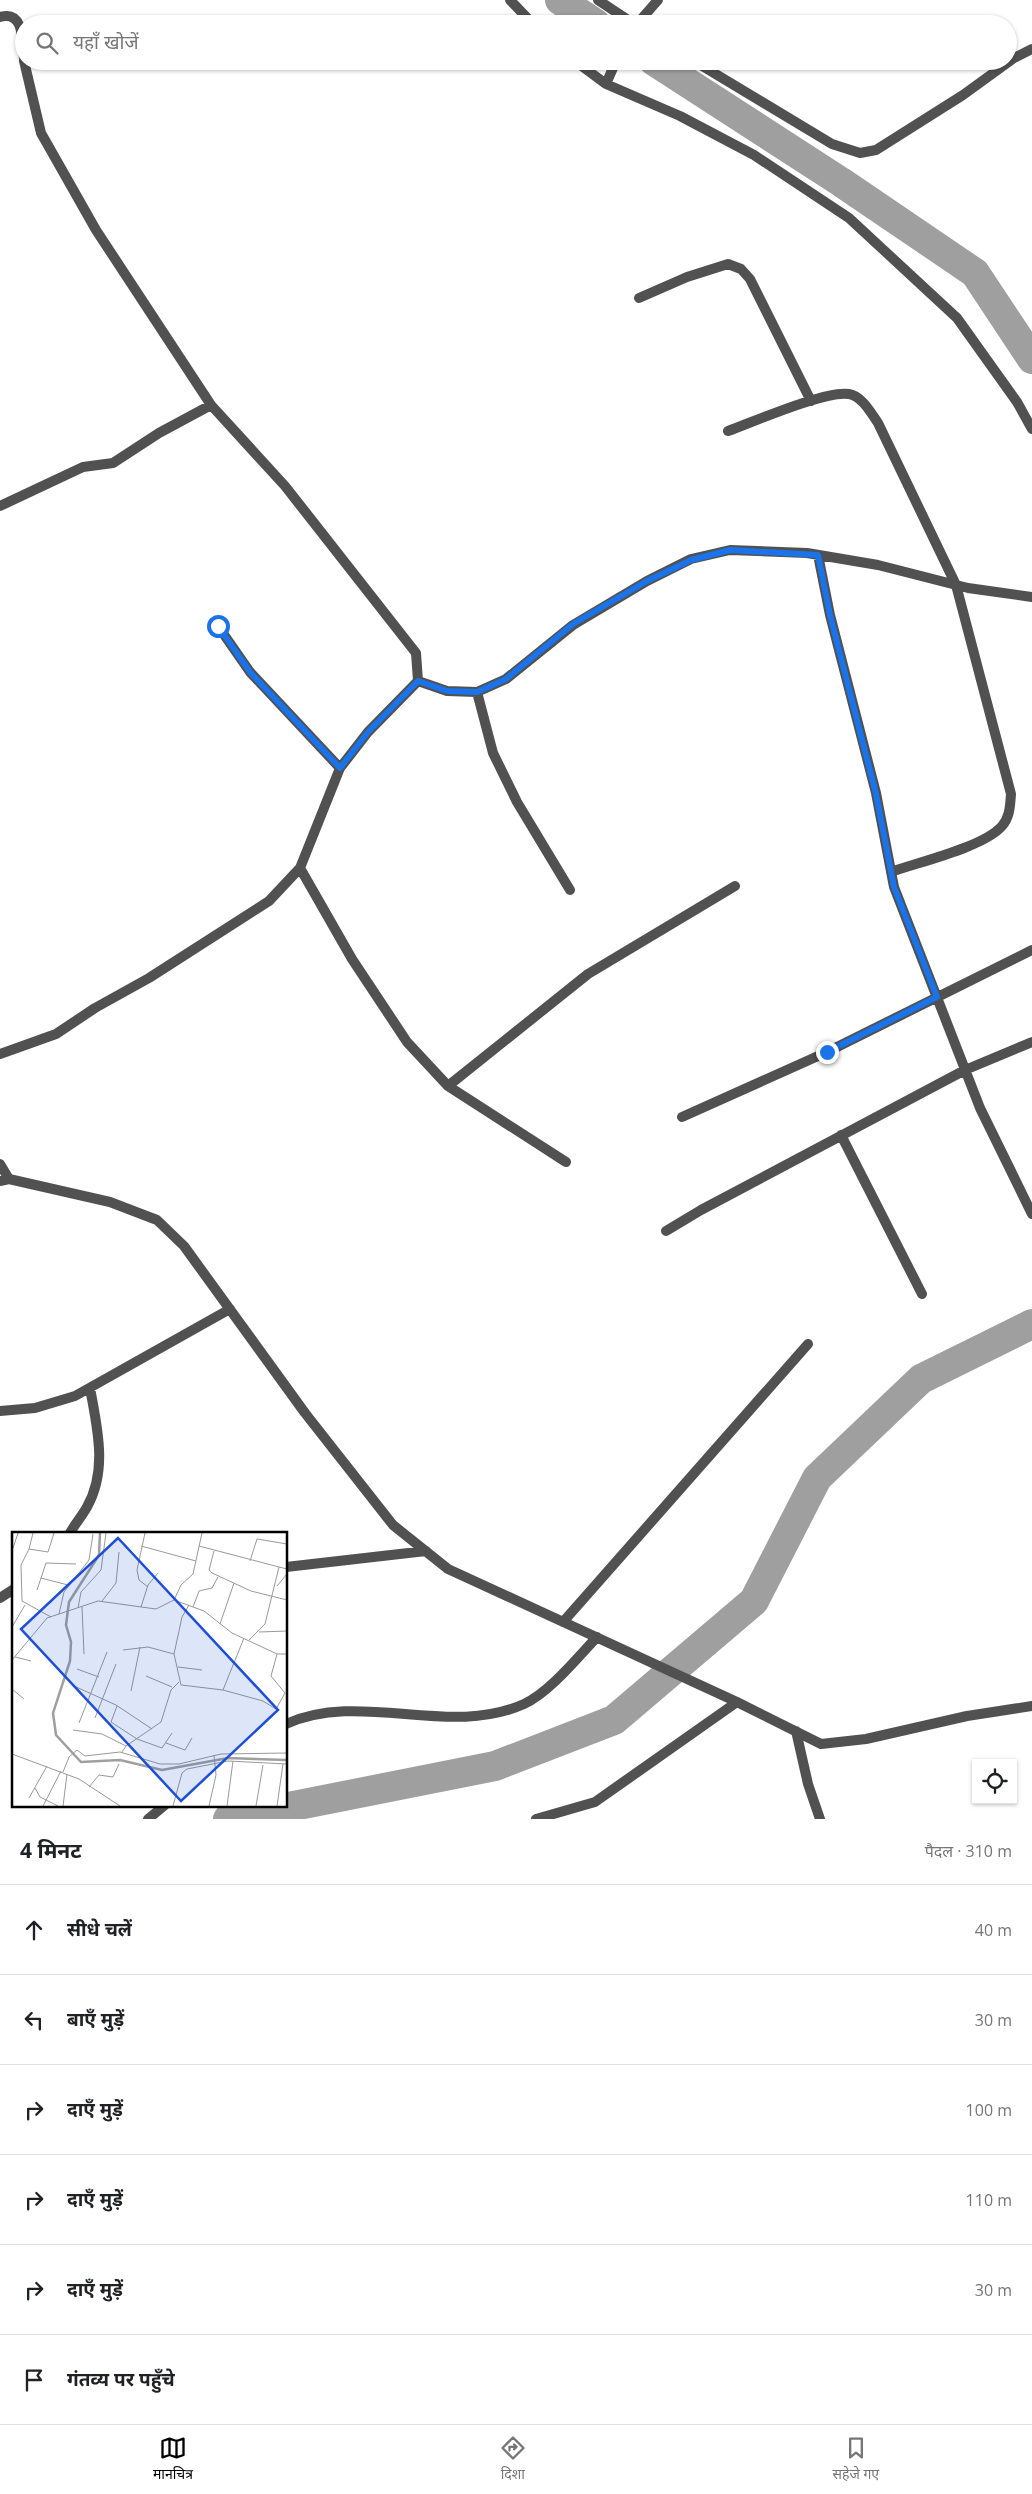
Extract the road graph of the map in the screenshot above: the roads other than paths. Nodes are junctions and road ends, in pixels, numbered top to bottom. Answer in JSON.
{"nodes":[{"id":1,"x":510,"y":0,"type":"edge"},
{"id":2,"x":598,"y":0,"type":"edge"},
{"id":3,"x":658,"y":0,"type":"edge"},
{"id":4,"x":524,"y":15,"type":"edge"},
{"id":5,"x":622,"y":15,"type":"edge"},
{"id":6,"x":644,"y":15,"type":"edge"},
{"id":7,"x":0,"y":17,"type":"edge"},
{"id":8,"x":15,"y":19,"type":"edge"},
{"id":9,"x":1032,"y":49,"type":"edge"},
{"id":10,"x":1017,"y":56,"type":"edge"},
{"id":11,"x":26,"y":70,"type":"edge"},
{"id":12,"x":587,"y":70,"type":"edge"},
{"id":13,"x":611,"y":70,"type":"edge"},
{"id":14,"x":709,"y":70,"type":"edge"},
{"id":15,"x":998,"y":70,"type":"edge"},
{"id":16,"x":606,"y":84,"type":"junction"},
{"id":17,"x":639,"y":298,"type":"dead end"},
{"id":18,"x":811,"y":401,"type":"junction"},
{"id":19,"x":211,"y":405,"type":"junction"},
{"id":20,"x":1032,"y":429,"type":"edge"},
{"id":21,"x":728,"y":431,"type":"dead end"},
{"id":22,"x":0,"y":506,"type":"edge"},
{"id":23,"x":818,"y":555,"type":"junction"},
{"id":24,"x":956,"y":585,"type":"junction"},
{"id":25,"x":1032,"y":597,"type":"edge"},
{"id":26,"x":218,"y":626,"type":"dead end"},
{"id":27,"x":418,"y":681,"type":"junction"},
{"id":28,"x":477,"y":692,"type":"junction"},
{"id":29,"x":340,"y":768,"type":"junction"},
{"id":30,"x":300,"y":868,"type":"junction"},
{"id":31,"x":891,"y":872,"type":"junction"},
{"id":32,"x":735,"y":886,"type":"dead end"},
{"id":33,"x":570,"y":890,"type":"dead end"},
{"id":34,"x":1032,"y":950,"type":"edge"},
{"id":35,"x":937,"y":997,"type":"junction"},
{"id":36,"x":1032,"y":1042,"type":"edge"},
{"id":37,"x":0,"y":1054,"type":"edge"},
{"id":38,"x":965,"y":1070,"type":"junction"},
{"id":39,"x":448,"y":1086,"type":"junction"},
{"id":40,"x":682,"y":1118,"type":"dead end"},
{"id":41,"x":841,"y":1135,"type":"junction"},
{"id":42,"x":566,"y":1162,"type":"dead end"},
{"id":43,"x":0,"y":1164,"type":"edge"},
{"id":44,"x":5,"y":1180,"type":"edge"},
{"id":45,"x":1032,"y":1214,"type":"edge"},
{"id":46,"x":666,"y":1231,"type":"dead end"},
{"id":47,"x":922,"y":1294,"type":"dead end"},
{"id":48,"x":230,"y":1309,"type":"junction"},
{"id":49,"x":808,"y":1344,"type":"dead end"},
{"id":50,"x":90,"y":1388,"type":"junction"},
{"id":51,"x":0,"y":1411,"type":"edge"},
{"id":52,"x":71,"y":1532,"type":"edge"},
{"id":53,"x":426,"y":1551,"type":"junction"},
{"id":54,"x":288,"y":1567,"type":"edge"},
{"id":55,"x":12,"y":1590,"type":"edge"},
{"id":56,"x":0,"y":1598,"type":"edge"},
{"id":57,"x":563,"y":1622,"type":"junction"},
{"id":58,"x":597,"y":1637,"type":"junction"},
{"id":59,"x":737,"y":1702,"type":"junction"},
{"id":60,"x":1032,"y":1706,"type":"edge"},
{"id":61,"x":288,"y":1723,"type":"edge"},
{"id":62,"x":796,"y":1731,"type":"junction"},
{"id":63,"x":164,"y":1806,"type":"edge"},
{"id":64,"x":148,"y":1819,"type":"edge"},
{"id":65,"x":536,"y":1819,"type":"edge"},
{"id":66,"x":820,"y":1819,"type":"edge"}],
"edges":[{"from":1,"to":4,"type":"street"},
{"from":2,"to":5,"type":"street"},
{"from":3,"to":6,"type":"street"},
{"from":7,"to":8,"type":"street"},
{"from":9,"to":10,"type":"street"},
{"from":11,"to":19,"type":"street"},
{"from":12,"to":16,"type":"street"},
{"from":13,"to":16,"type":"street"},
{"from":14,"to":15,"type":"street"},
{"from":16,"to":20,"type":"street"},
{"from":17,"to":18,"type":"street"},
{"from":18,"to":21,"type":"street"},
{"from":18,"to":24,"type":"street"},
{"from":19,"to":22,"type":"street"},
{"from":19,"to":27,"type":"street"},
{"from":23,"to":24,"type":"street"},
{"from":23,"to":28,"type":"street"},
{"from":23,"to":31,"type":"street"},
{"from":24,"to":25,"type":"street"},
{"from":24,"to":31,"type":"street"},
{"from":26,"to":29,"type":"street"},
{"from":27,"to":28,"type":"street"},
{"from":27,"to":29,"type":"street"},
{"from":28,"to":33,"type":"street"},
{"from":29,"to":30,"type":"street"},
{"from":30,"to":37,"type":"street"},
{"from":30,"to":39,"type":"street"},
{"from":31,"to":35,"type":"street"},
{"from":32,"to":39,"type":"street"},
{"from":34,"to":35,"type":"street"},
{"from":35,"to":38,"type":"street"},
{"from":35,"to":40,"type":"street"},
{"from":36,"to":38,"type":"street"},
{"from":38,"to":41,"type":"street"},
{"from":38,"to":45,"type":"street"},
{"from":39,"to":42,"type":"street"},
{"from":41,"to":46,"type":"street"},
{"from":41,"to":47,"type":"street"},
{"from":43,"to":44,"type":"street"},
{"from":44,"to":48,"type":"street"},
{"from":48,"to":50,"type":"street"},
{"from":48,"to":53,"type":"street"},
{"from":49,"to":57,"type":"street"},
{"from":50,"to":51,"type":"street"},
{"from":50,"to":52,"type":"street"},
{"from":53,"to":54,"type":"street"},
{"from":53,"to":57,"type":"street"},
{"from":55,"to":56,"type":"street"},
{"from":57,"to":58,"type":"street"},
{"from":58,"to":59,"type":"street"},
{"from":58,"to":61,"type":"street"},
{"from":59,"to":62,"type":"street"},
{"from":59,"to":65,"type":"street"},
{"from":60,"to":62,"type":"street"},
{"from":62,"to":66,"type":"street"},
{"from":63,"to":64,"type":"street"}]}
